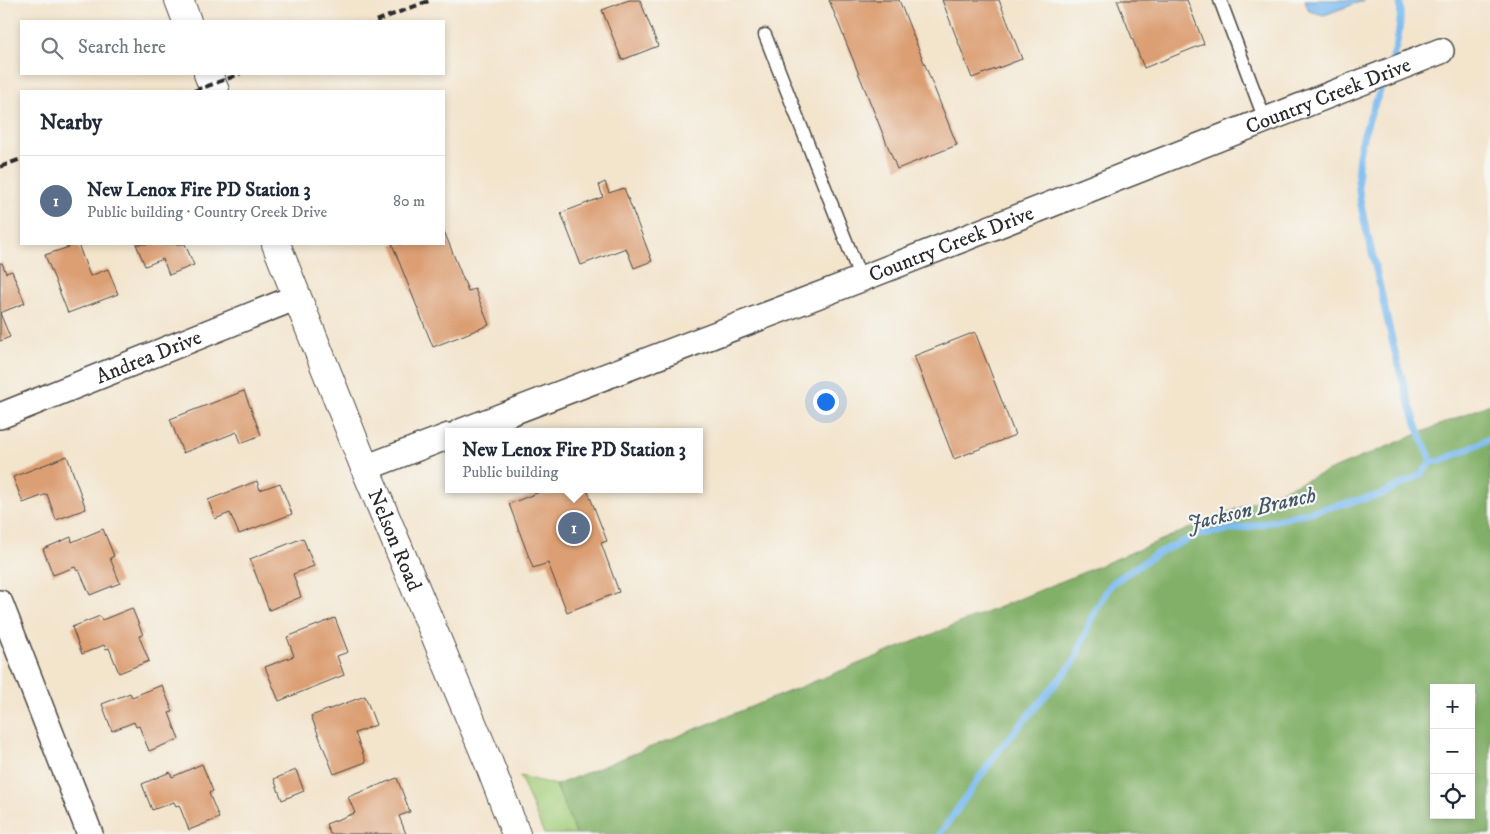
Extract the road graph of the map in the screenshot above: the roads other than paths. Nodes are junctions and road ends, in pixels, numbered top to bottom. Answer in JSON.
{"nodes":[{"id":1,"x":179,"y":0,"type":"edge"},
{"id":2,"x":1220,"y":0,"type":"edge"},
{"id":3,"x":187,"y":20,"type":"edge"},
{"id":4,"x":765,"y":35,"type":"dead end"},
{"id":5,"x":1441,"y":51,"type":"dead end"},
{"id":6,"x":208,"y":75,"type":"edge"},
{"id":7,"x":215,"y":90,"type":"edge"},
{"id":8,"x":1265,"y":120,"type":"junction"},
{"id":9,"x":276,"y":245,"type":"edge"},
{"id":10,"x":861,"y":279,"type":"junction"},
{"id":11,"x":297,"y":297,"type":"junction"},
{"id":12,"x":0,"y":416,"type":"edge"},
{"id":13,"x":470,"y":428,"type":"edge"},
{"id":14,"x":445,"y":438,"type":"edge"},
{"id":15,"x":365,"y":468,"type":"junction"},
{"id":16,"x":0,"y":603,"type":"edge"},
{"id":17,"x":90,"y":834,"type":"edge"},
{"id":18,"x":516,"y":834,"type":"edge"}],
"edges":[{"from":1,"to":3,"type":"street"},
{"from":2,"to":8,"type":"lane"},
{"from":4,"to":10,"type":"lane"},
{"from":5,"to":8,"type":"street","name":"Country Creek Drive"},
{"from":6,"to":7,"type":"street"},
{"from":8,"to":10,"type":"street","name":"Country Creek Drive"},
{"from":9,"to":11,"type":"street","name":"Nelson Road"},
{"from":10,"to":13,"type":"street","name":"Country Creek Drive"},
{"from":11,"to":12,"type":"street","name":"Andrea Drive"},
{"from":11,"to":15,"type":"street","name":"Nelson Road"},
{"from":14,"to":15,"type":"street"},
{"from":15,"to":18,"type":"street","name":"Nelson Road"},
{"from":16,"to":17,"type":"street"}]}
